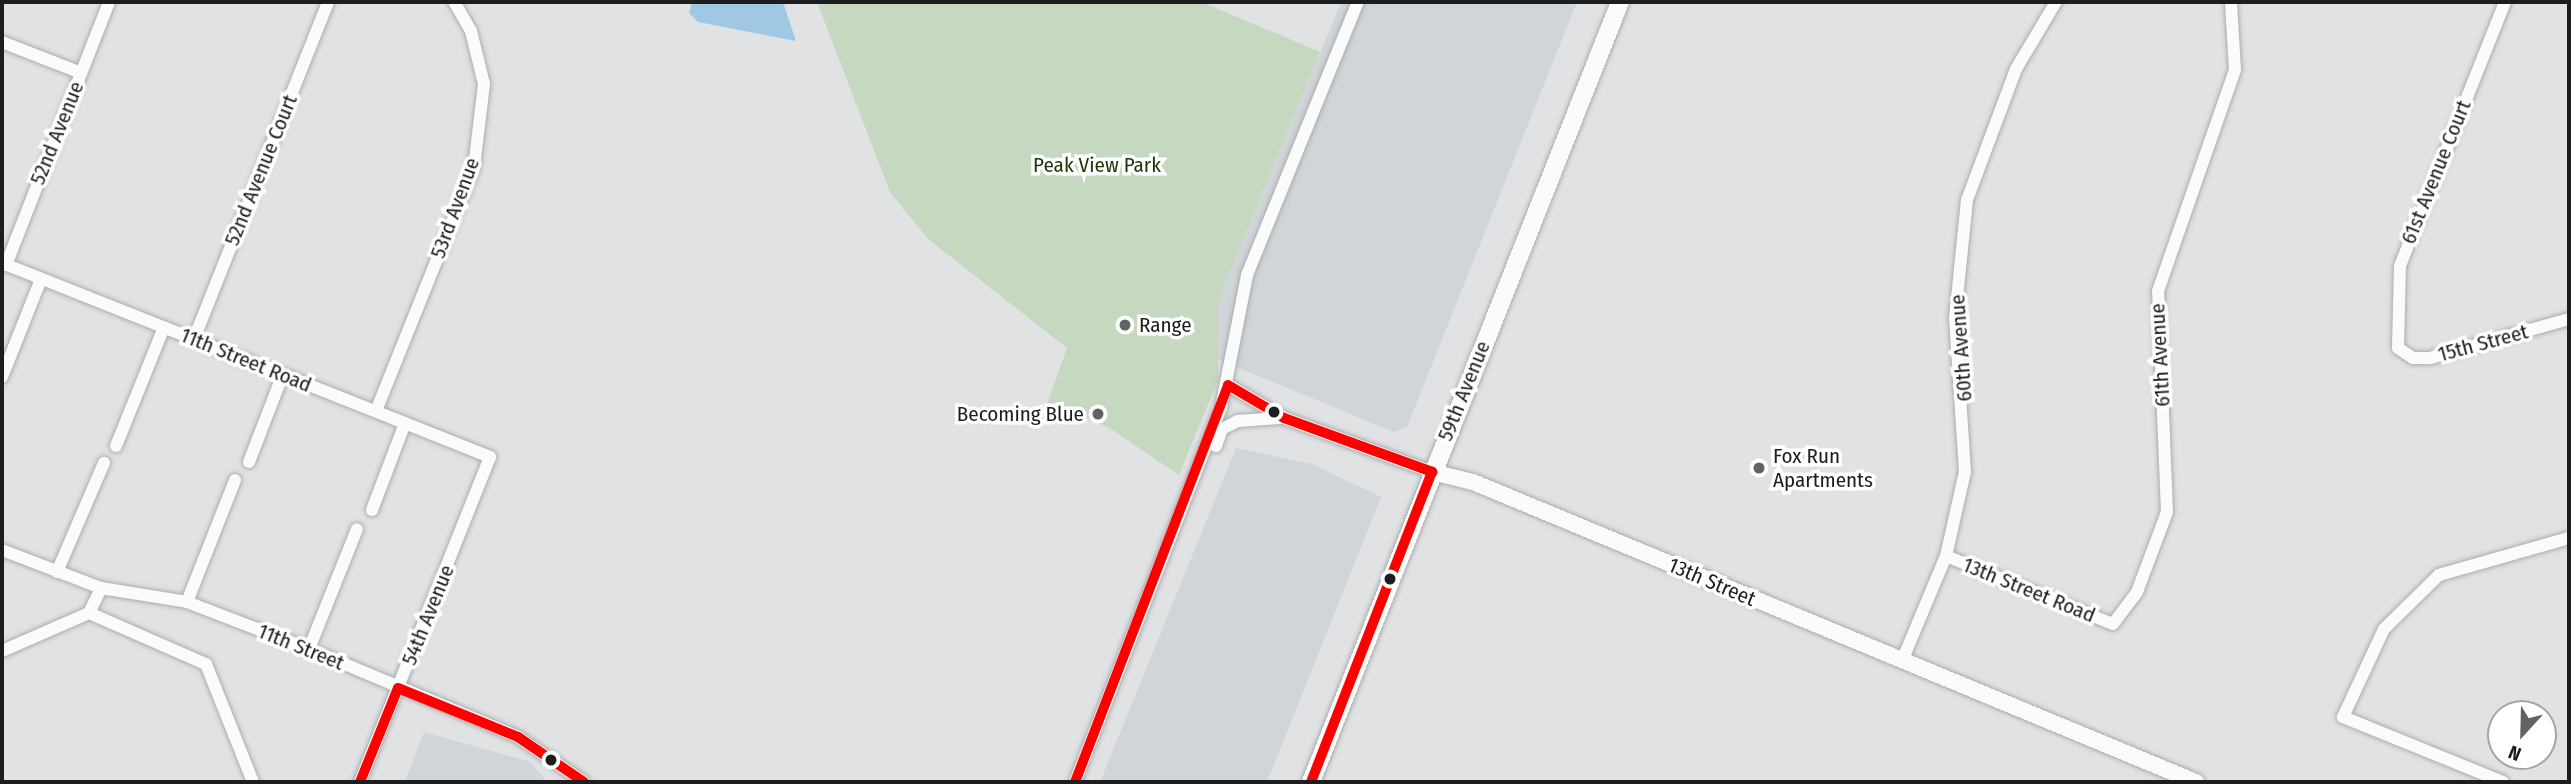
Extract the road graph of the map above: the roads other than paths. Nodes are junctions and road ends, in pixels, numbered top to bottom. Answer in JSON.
{"nodes":[{"id":1,"x":109,"y":2,"type":"edge"},
{"id":2,"x":328,"y":2,"type":"edge"},
{"id":3,"x":454,"y":2,"type":"edge"},
{"id":4,"x":1358,"y":2,"type":"edge"},
{"id":5,"x":1620,"y":2,"type":"edge"},
{"id":6,"x":2056,"y":2,"type":"edge"},
{"id":7,"x":2231,"y":2,"type":"edge"},
{"id":8,"x":2505,"y":2,"type":"edge"},
{"id":9,"x":2,"y":42,"type":"edge"},
{"id":10,"x":81,"y":73,"type":"junction"},
{"id":11,"x":4,"y":264,"type":"edge"},
{"id":12,"x":41,"y":279,"type":"junction"},
{"id":13,"x":2569,"y":319,"type":"edge"},
{"id":14,"x":164,"y":327,"type":"junction"},
{"id":15,"x":194,"y":339,"type":"junction"},
{"id":16,"x":2398,"y":348,"type":"joint"},
{"id":17,"x":283,"y":374,"type":"junction"},
{"id":18,"x":2,"y":377,"type":"edge"},
{"id":19,"x":1228,"y":385,"type":"junction"},
{"id":20,"x":376,"y":411,"type":"junction"},
{"id":21,"x":1284,"y":418,"type":"junction"},
{"id":22,"x":405,"y":423,"type":"junction"},
{"id":23,"x":116,"y":446,"type":"dead end"},
{"id":24,"x":490,"y":457,"type":"joint"},
{"id":25,"x":104,"y":463,"type":"dead end"},
{"id":26,"x":249,"y":463,"type":"dead end"},
{"id":27,"x":1432,"y":472,"type":"junction"},
{"id":28,"x":235,"y":480,"type":"dead end"},
{"id":29,"x":1190,"y":491,"type":"junction"},
{"id":30,"x":372,"y":510,"type":"dead end"},
{"id":31,"x":357,"y":529,"type":"dead end"},
{"id":32,"x":2569,"y":538,"type":"edge"},
{"id":33,"x":2,"y":550,"type":"edge"},
{"id":34,"x":1946,"y":556,"type":"junction"},
{"id":35,"x":58,"y":572,"type":"junction"},
{"id":36,"x":100,"y":587,"type":"junction"},
{"id":37,"x":187,"y":602,"type":"junction"},
{"id":38,"x":89,"y":613,"type":"junction"},
{"id":39,"x":2113,"y":624,"type":"joint"},
{"id":40,"x":309,"y":649,"type":"junction"},
{"id":41,"x":2,"y":651,"type":"edge"},
{"id":42,"x":1902,"y":661,"type":"junction"},
{"id":43,"x":398,"y":688,"type":"junction"},
{"id":44,"x":363,"y":779,"type":"edge"},
{"id":45,"x":253,"y":782,"type":"edge"},
{"id":46,"x":584,"y":782,"type":"edge"},
{"id":47,"x":1075,"y":782,"type":"edge"},
{"id":48,"x":1311,"y":782,"type":"edge"},
{"id":49,"x":2196,"y":782,"type":"edge"},
{"id":50,"x":2503,"y":782,"type":"edge"}],
"edges":[{"from":1,"to":10,"type":"street","name":"52nd Avenue"},
{"from":2,"to":15,"type":"street","name":"52nd Avenue Court"},
{"from":3,"to":20,"type":"street","name":"53rd Avenue"},
{"from":4,"to":19,"type":"street"},
{"from":5,"to":27,"type":"main road","name":"59th Avenue"},
{"from":6,"to":34,"type":"street","name":"60th Avenue"},
{"from":7,"to":39,"type":"street","name":"61th Avenue"},
{"from":8,"to":16,"type":"street","name":"61st Avenue Court"},
{"from":9,"to":10,"type":"street"},
{"from":10,"to":11,"type":"street","name":"52nd Avenue"},
{"from":11,"to":12,"type":"street","name":"11th Street Road"},
{"from":12,"to":14,"type":"street","name":"11th Street Road"},
{"from":12,"to":18,"type":"street"},
{"from":13,"to":16,"type":"street","name":"15th Street"},
{"from":14,"to":15,"type":"street","name":"11th Street Road"},
{"from":14,"to":23,"type":"street"},
{"from":15,"to":17,"type":"street","name":"11th Street Road"},
{"from":17,"to":20,"type":"street","name":"11th Street Road"},
{"from":17,"to":26,"type":"street"},
{"from":19,"to":21,"type":"street","name":"13th Street"},
{"from":19,"to":29,"type":"street"},
{"from":20,"to":22,"type":"street","name":"11th Street Road"},
{"from":21,"to":27,"type":"street","name":"13th Street"},
{"from":21,"to":29,"type":"street"},
{"from":22,"to":24,"type":"street","name":"11th Street Road"},
{"from":22,"to":30,"type":"street"},
{"from":24,"to":43,"type":"street","name":"54th Avenue"},
{"from":25,"to":35,"type":"street"},
{"from":27,"to":42,"type":"street","name":"13th Street"},
{"from":27,"to":48,"type":"main road","name":"59th Avenue"},
{"from":28,"to":37,"type":"street"},
{"from":29,"to":47,"type":"street"},
{"from":31,"to":40,"type":"street"},
{"from":32,"to":50,"type":"street"},
{"from":33,"to":35,"type":"street","name":"11th Street"},
{"from":34,"to":39,"type":"street","name":"13th Street Road"},
{"from":34,"to":42,"type":"street","name":"60th Avenue"},
{"from":35,"to":36,"type":"street","name":"11th Street"},
{"from":36,"to":37,"type":"street","name":"11th Street"},
{"from":36,"to":38,"type":"street"},
{"from":37,"to":40,"type":"street","name":"11th Street"},
{"from":38,"to":41,"type":"street"},
{"from":38,"to":45,"type":"street"},
{"from":40,"to":43,"type":"street","name":"11th Street"},
{"from":42,"to":49,"type":"street","name":"13th Street"},
{"from":43,"to":44,"type":"street","name":"54th Avenue"},
{"from":43,"to":46,"type":"street","name":"11th Street"}]}
